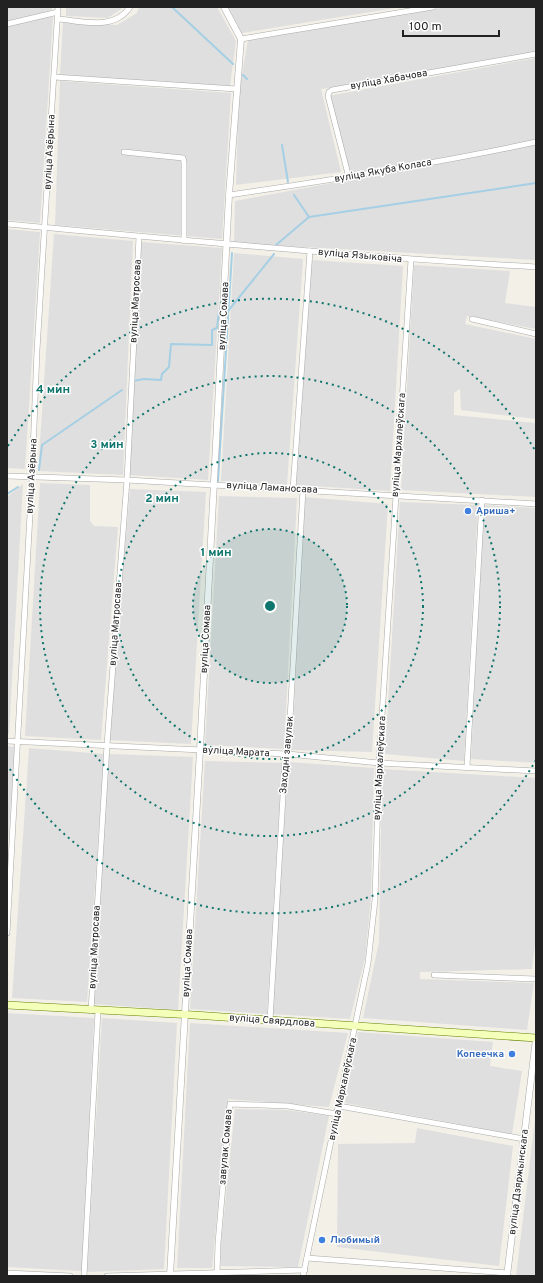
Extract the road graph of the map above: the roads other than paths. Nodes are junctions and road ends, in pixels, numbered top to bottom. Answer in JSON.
{"nodes":[{"id":1,"x":130,"y":7,"type":"edge"},
{"id":2,"x":224,"y":7,"type":"edge"},
{"id":3,"x":433,"y":7,"type":"edge"},
{"id":4,"x":58,"y":10,"type":"edge"},
{"id":5,"x":58,"y":19,"type":"junction"},
{"id":6,"x":7,"y":24,"type":"edge"},
{"id":7,"x":241,"y":39,"type":"junction"},
{"id":8,"x":536,"y":54,"type":"edge"},
{"id":9,"x":54,"y":77,"type":"junction"},
{"id":10,"x":236,"y":89,"type":"junction"},
{"id":11,"x":536,"y":142,"type":"edge"},
{"id":12,"x":124,"y":152,"type":"dead end"},
{"id":13,"x":349,"y":178,"type":"junction"},
{"id":14,"x":229,"y":195,"type":"junction"},
{"id":15,"x":7,"y":224,"type":"edge"},
{"id":16,"x":46,"y":227,"type":"junction"},
{"id":17,"x":139,"y":237,"type":"junction"},
{"id":18,"x":184,"y":241,"type":"junction"},
{"id":19,"x":228,"y":245,"type":"junction"},
{"id":20,"x":310,"y":251,"type":"junction"},
{"id":21,"x":411,"y":260,"type":"junction"},
{"id":22,"x":536,"y":267,"type":"edge"},
{"id":23,"x":472,"y":319,"type":"dead end"},
{"id":24,"x":536,"y":334,"type":"edge"},
{"id":25,"x":7,"y":476,"type":"edge"},
{"id":26,"x":32,"y":478,"type":"junction"},
{"id":27,"x":128,"y":480,"type":"junction"},
{"id":28,"x":215,"y":484,"type":"junction"},
{"id":29,"x":293,"y":489,"type":"junction"},
{"id":30,"x":303,"y":490,"type":"junction"},
{"id":31,"x":396,"y":495,"type":"junction"},
{"id":32,"x":482,"y":500,"type":"junction"},
{"id":33,"x":536,"y":504,"type":"edge"},
{"id":34,"x":7,"y":741,"type":"edge"},
{"id":35,"x":18,"y":742,"type":"junction"},
{"id":36,"x":107,"y":745,"type":"junction"},
{"id":37,"x":200,"y":750,"type":"junction"},
{"id":38,"x":288,"y":754,"type":"junction"},
{"id":39,"x":379,"y":763,"type":"junction"},
{"id":40,"x":467,"y":767,"type":"junction"},
{"id":41,"x":536,"y":771,"type":"edge"},
{"id":42,"x":7,"y":933,"type":"edge"},
{"id":43,"x":434,"y":975,"type":"dead end"},
{"id":44,"x":536,"y":978,"type":"edge"},
{"id":45,"x":7,"y":1006,"type":"edge"},
{"id":46,"x":95,"y":1011,"type":"junction"},
{"id":47,"x":185,"y":1015,"type":"junction"},
{"id":48,"x":270,"y":1021,"type":"junction"},
{"id":49,"x":356,"y":1027,"type":"junction"},
{"id":50,"x":536,"y":1039,"type":"edge"},
{"id":51,"x":339,"y":1106,"type":"junction"},
{"id":52,"x":337,"y":1114,"type":"junction"},
{"id":53,"x":524,"y":1139,"type":"junction"},
{"id":54,"x":307,"y":1258,"type":"junction"},
{"id":55,"x":305,"y":1270,"type":"junction"},
{"id":56,"x":7,"y":1274,"type":"edge"},
{"id":57,"x":217,"y":1274,"type":"junction"},
{"id":58,"x":508,"y":1274,"type":"edge"},
{"id":59,"x":170,"y":1275,"type":"edge"},
{"id":60,"x":70,"y":1276,"type":"edge"},
{"id":61,"x":84,"y":1276,"type":"edge"},
{"id":62,"x":107,"y":1276,"type":"edge"},
{"id":63,"x":303,"y":1276,"type":"edge"}],
"edges":[{"from":1,"to":5,"type":"street"},
{"from":2,"to":7,"type":"street"},
{"from":3,"to":7,"type":"street"},
{"from":4,"to":5,"type":"street","name":"вуліца Азёрына"},
{"from":4,"to":6,"type":"street","name":"вуліца Азёрына"},
{"from":5,"to":9,"type":"street","name":"вуліца Азёрына"},
{"from":7,"to":10,"type":"street","name":"вуліца Сомава"},
{"from":8,"to":13,"type":"street","name":"вуліца Хабачова"},
{"from":9,"to":10,"type":"street"},
{"from":9,"to":16,"type":"street","name":"вуліца Азёрына"},
{"from":10,"to":14,"type":"street","name":"вуліца Сомава"},
{"from":11,"to":13,"type":"street","name":"вуліца Якуба Коласа"},
{"from":12,"to":18,"type":"street"},
{"from":13,"to":14,"type":"street","name":"вуліца Якуба Коласа"},
{"from":14,"to":19,"type":"street","name":"вуліца Сомава"},
{"from":15,"to":16,"type":"street","name":"вуліца Языковіча"},
{"from":16,"to":17,"type":"street","name":"вуліца Языковіча"},
{"from":16,"to":26,"type":"street","name":"вуліца Азёрына"},
{"from":17,"to":18,"type":"street","name":"вуліца Языковіча"},
{"from":17,"to":27,"type":"street","name":"вуліца Матросава"},
{"from":18,"to":19,"type":"street","name":"вуліца Языковіча"},
{"from":19,"to":20,"type":"street","name":"вуліца Языковіча"},
{"from":19,"to":28,"type":"street","name":"вуліца Сомава"},
{"from":20,"to":21,"type":"street","name":"вуліца Языковіча"},
{"from":20,"to":29,"type":"street"},
{"from":21,"to":22,"type":"street","name":"вуліца Языковіча"},
{"from":21,"to":31,"type":"street","name":"вуліца Мархалеўскага"},
{"from":23,"to":24,"type":"street"},
{"from":25,"to":26,"type":"street","name":"вуліца Ламаносава"},
{"from":26,"to":27,"type":"street","name":"вуліца Ламаносава"},
{"from":26,"to":35,"type":"street","name":"вуліца Азёрына"},
{"from":27,"to":28,"type":"street","name":"вуліца Ламаносава"},
{"from":27,"to":36,"type":"street","name":"вуліца Матросава"},
{"from":28,"to":29,"type":"street","name":"вуліца Ламаносава"},
{"from":28,"to":37,"type":"street","name":"вуліца Сомава"},
{"from":29,"to":30,"type":"street","name":"вуліца Ламаносава"},
{"from":30,"to":31,"type":"street","name":"вуліца Ламаносава"},
{"from":30,"to":38,"type":"street","name":"Заходні завулак"},
{"from":31,"to":32,"type":"street","name":"вуліца Ламаносава"},
{"from":31,"to":39,"type":"street","name":"вуліца Мархалеўскага"},
{"from":32,"to":33,"type":"street","name":"вуліца Ламаносава"},
{"from":32,"to":40,"type":"street"},
{"from":34,"to":35,"type":"street","name":"вуліца Марата"},
{"from":35,"to":36,"type":"street","name":"вуліца Марата"},
{"from":35,"to":42,"type":"street","name":"вуліца Азёрына"},
{"from":36,"to":37,"type":"street","name":"вуліца Марата"},
{"from":36,"to":46,"type":"street","name":"вуліца Матросава"},
{"from":37,"to":38,"type":"street","name":"вуліца Марата"},
{"from":37,"to":47,"type":"street","name":"вуліца Сомава"},
{"from":38,"to":39,"type":"street","name":"вуліца Марата"},
{"from":38,"to":48,"type":"street","name":"Заходні завулак"},
{"from":39,"to":40,"type":"street","name":"вуліца Марата"},
{"from":39,"to":49,"type":"street","name":"вуліца Мархалеўскага"},
{"from":40,"to":41,"type":"street","name":"вуліца Марата"},
{"from":43,"to":44,"type":"street"},
{"from":45,"to":46,"type":"main road","name":"вуліца Свярдлова"},
{"from":46,"to":47,"type":"main road","name":"вуліца Свярдлова"},
{"from":46,"to":61,"type":"street","name":"вуліца Матросава"},
{"from":47,"to":48,"type":"main road","name":"вуліца Свярдлова"},
{"from":47,"to":59,"type":"street","name":"вуліца Сомава"},
{"from":48,"to":49,"type":"main road","name":"вуліца Свярдлова"},
{"from":49,"to":50,"type":"main road","name":"вуліца Свярдлова"},
{"from":49,"to":51,"type":"street","name":"вуліца Мархалеўскага"},
{"from":50,"to":53,"type":"street","name":"вуліца Дзяржынскага"},
{"from":51,"to":52,"type":"street","name":"вуліца Мархалеўскага"},
{"from":51,"to":53,"type":"street"},
{"from":52,"to":54,"type":"street","name":"вуліца Мархалеўскага"},
{"from":52,"to":57,"type":"street","name":"завулак Сомава"},
{"from":53,"to":58,"type":"street","name":"вуліца Дзяржынскага"},
{"from":54,"to":55,"type":"street","name":"вуліца Мархалеўскага"},
{"from":54,"to":58,"type":"street"},
{"from":55,"to":57,"type":"street"},
{"from":55,"to":63,"type":"street","name":"вуліца Мархалеўскага"},
{"from":56,"to":60,"type":"street"},
{"from":57,"to":59,"type":"street"},
{"from":59,"to":62,"type":"street"}]}
